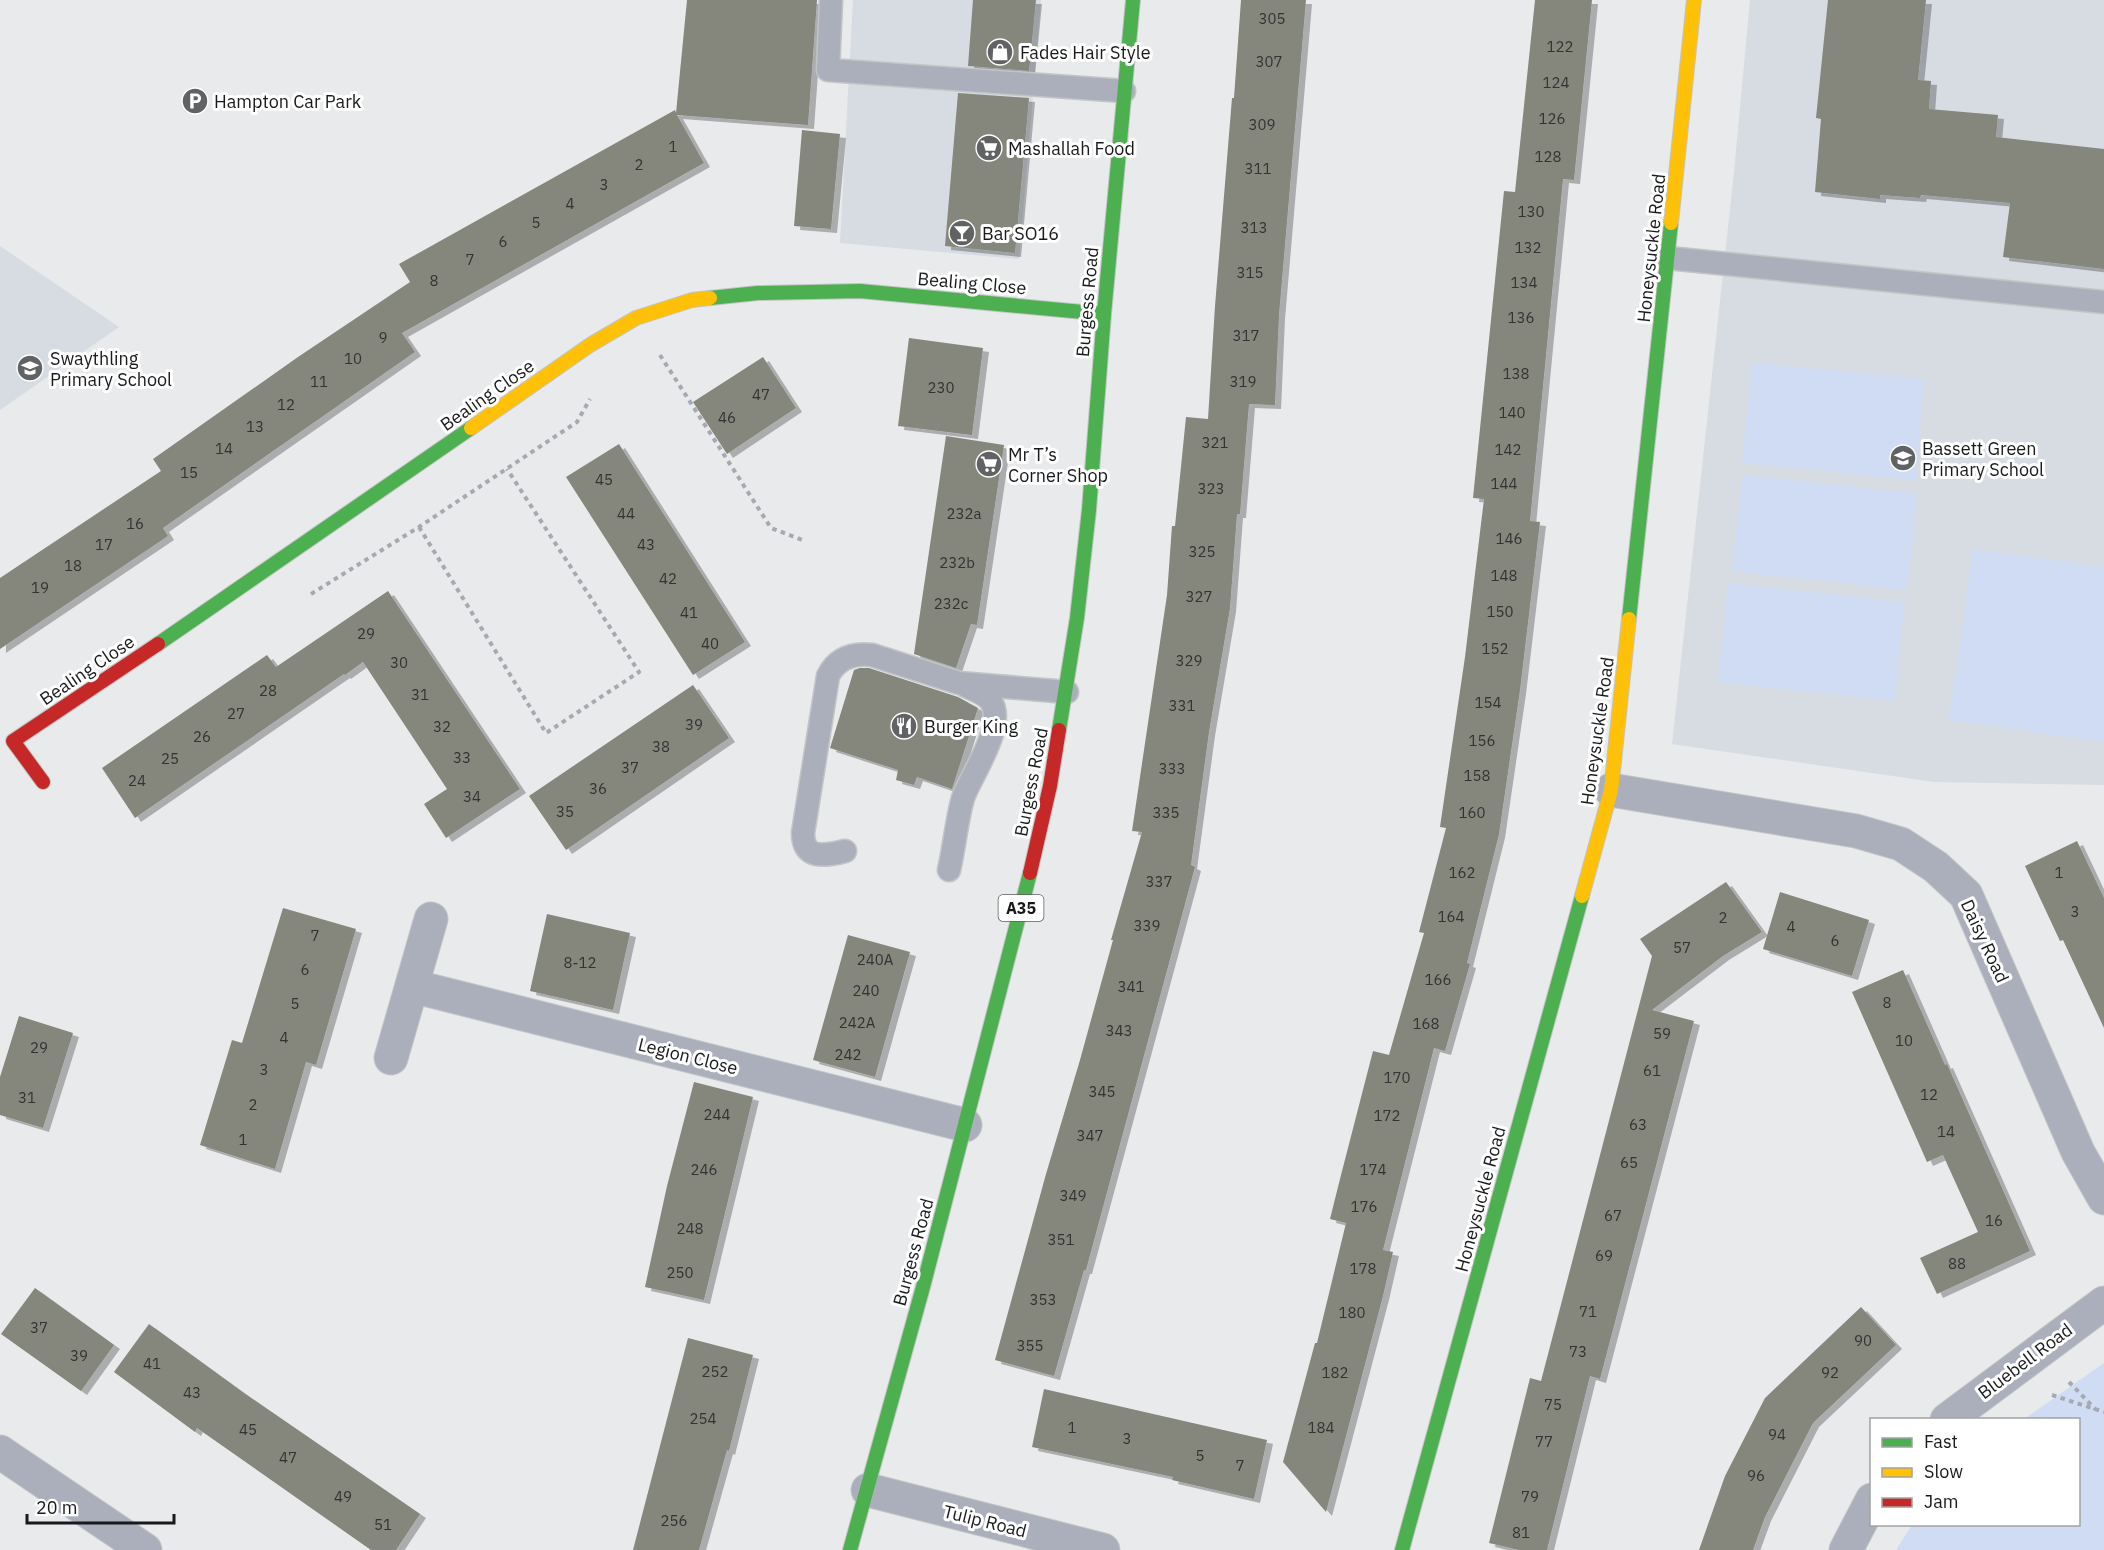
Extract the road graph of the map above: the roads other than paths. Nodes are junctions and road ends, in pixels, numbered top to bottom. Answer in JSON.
{"nodes":[{"id":1,"x":831,"y":0,"type":"edge"},
{"id":2,"x":1133,"y":0,"type":"edge"},
{"id":3,"x":1694,"y":0,"type":"edge"},
{"id":4,"x":1124,"y":91,"type":"junction"},
{"id":5,"x":1668,"y":258,"type":"junction"},
{"id":6,"x":2104,"y":302,"type":"edge"},
{"id":7,"x":1104,"y":314,"type":"junction"},
{"id":8,"x":959,"y":683,"type":"junction"},
{"id":9,"x":1066,"y":692,"type":"junction"},
{"id":10,"x":43,"y":782,"type":"dead end"},
{"id":11,"x":1611,"y":790,"type":"junction"},
{"id":12,"x":845,"y":851,"type":"dead end"},
{"id":13,"x":949,"y":870,"type":"dead end"},
{"id":14,"x":431,"y":919,"type":"dead end"},
{"id":15,"x":412,"y":987,"type":"junction"},
{"id":16,"x":391,"y":1058,"type":"dead end"},
{"id":17,"x":964,"y":1125,"type":"junction"},
{"id":18,"x":2104,"y":1198,"type":"edge"},
{"id":19,"x":2104,"y":1302,"type":"edge"},
{"id":20,"x":1948,"y":1418,"type":"edge"},
{"id":21,"x":0,"y":1452,"type":"edge"},
{"id":22,"x":868,"y":1490,"type":"junction"},
{"id":23,"x":1870,"y":1504,"type":"edge"},
{"id":24,"x":145,"y":1550,"type":"edge"},
{"id":25,"x":850,"y":1550,"type":"edge"},
{"id":26,"x":1103,"y":1550,"type":"edge"},
{"id":27,"x":1402,"y":1550,"type":"edge"},
{"id":28,"x":1846,"y":1550,"type":"edge"}],
"edges":[{"from":1,"to":4,"type":"lane"},
{"from":2,"to":4,"type":"street","name":"Burgess Road","number":"A35"},
{"from":3,"to":5,"type":"street","name":"Honeysuckle Road"},
{"from":4,"to":7,"type":"street","name":"Burgess Road","number":"A35"},
{"from":5,"to":6,"type":"lane"},
{"from":5,"to":11,"type":"street","name":"Honeysuckle Road"},
{"from":7,"to":9,"type":"street","name":"Burgess Road","number":"A35"},
{"from":7,"to":10,"type":"street","name":"Bealing Close"},
{"from":8,"to":9,"type":"lane"},
{"from":8,"to":12,"type":"lane"},
{"from":8,"to":13,"type":"lane"},
{"from":9,"to":17,"type":"street","name":"Burgess Road","number":"A35"},
{"from":11,"to":18,"type":"street","name":"Daisy Road"},
{"from":11,"to":27,"type":"street","name":"Honeysuckle Road"},
{"from":14,"to":15,"type":"street"},
{"from":15,"to":16,"type":"street"},
{"from":15,"to":17,"type":"street","name":"Legion Close"},
{"from":17,"to":22,"type":"street","name":"Burgess Road","number":"A35"},
{"from":19,"to":20,"type":"street","name":"Bluebell Road"},
{"from":21,"to":24,"type":"street"},
{"from":22,"to":25,"type":"street","name":"Burgess Road","number":"A35"},
{"from":22,"to":26,"type":"street","name":"Tulip Road"},
{"from":23,"to":28,"type":"street"}]}
